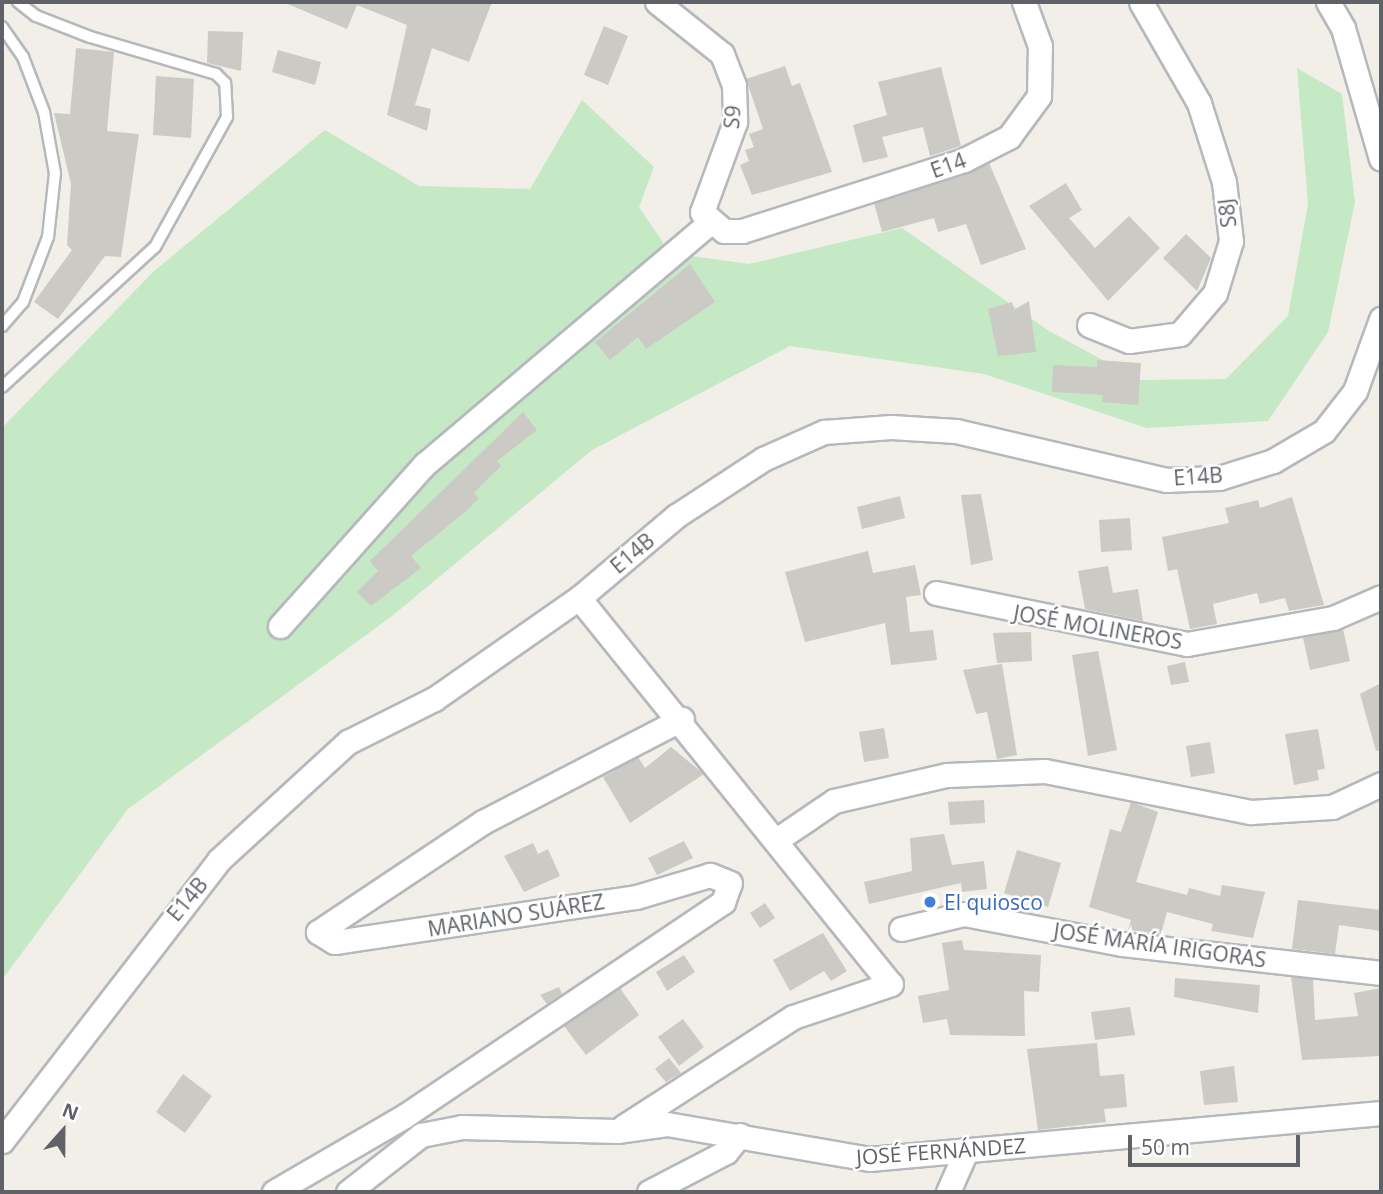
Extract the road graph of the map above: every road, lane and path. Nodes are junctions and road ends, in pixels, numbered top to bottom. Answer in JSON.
{"nodes":[{"id":1,"x":18,"y":2,"type":"edge"},
{"id":2,"x":657,"y":2,"type":"edge"},
{"id":3,"x":1024,"y":2,"type":"edge"},
{"id":4,"x":1141,"y":2,"type":"edge"},
{"id":5,"x":1328,"y":2,"type":"edge"},
{"id":6,"x":2,"y":27,"type":"edge"},
{"id":7,"x":1381,"y":159,"type":"edge"},
{"id":8,"x":709,"y":223,"type":"junction"},
{"id":9,"x":1381,"y":318,"type":"edge"},
{"id":10,"x":2,"y":326,"type":"edge"},
{"id":11,"x":1089,"y":326,"type":"dead end"},
{"id":12,"x":2,"y":387,"type":"edge"},
{"id":13,"x":936,"y":593,"type":"dead end"},
{"id":14,"x":1381,"y":597,"type":"edge"},
{"id":15,"x":579,"y":598,"type":"junction"},
{"id":16,"x":281,"y":626,"type":"dead end"},
{"id":17,"x":682,"y":719,"type":"junction"},
{"id":18,"x":1381,"y":784,"type":"edge"},
{"id":19,"x":778,"y":839,"type":"junction"},
{"id":20,"x":901,"y":929,"type":"dead end"},
{"id":21,"x":1381,"y":973,"type":"edge"},
{"id":22,"x":1381,"y":1113,"type":"edge"},
{"id":23,"x":403,"y":1117,"type":"junction"},
{"id":24,"x":617,"y":1131,"type":"junction"},
{"id":25,"x":421,"y":1135,"type":"junction"},
{"id":26,"x":740,"y":1135,"type":"junction"},
{"id":27,"x":2,"y":1141,"type":"edge"},
{"id":28,"x":966,"y":1151,"type":"junction"},
{"id":29,"x":274,"y":1192,"type":"edge"},
{"id":30,"x":348,"y":1192,"type":"edge"},
{"id":31,"x":649,"y":1192,"type":"edge"},
{"id":32,"x":948,"y":1192,"type":"edge"}],
"edges":[{"from":1,"to":12,"type":"lane"},
{"from":2,"to":8,"type":"street","name":"S9"},
{"from":3,"to":8,"type":"street","name":"E14"},
{"from":4,"to":11,"type":"street","name":"S8J"},
{"from":5,"to":7,"type":"street"},
{"from":6,"to":10,"type":"lane"},
{"from":8,"to":16,"type":"street"},
{"from":9,"to":15,"type":"street","name":"E14B"},
{"from":13,"to":14,"type":"street","name":"JOSÉ MOLINEROS"},
{"from":15,"to":17,"type":"street"},
{"from":15,"to":27,"type":"street","name":"E14B"},
{"from":17,"to":19,"type":"street"},
{"from":17,"to":23,"type":"street","name":"MARIANO SUÁREZ"},
{"from":18,"to":19,"type":"street"},
{"from":19,"to":24,"type":"street"},
{"from":20,"to":21,"type":"street","name":"JOSÉ MARÍA IRIGORAS"},
{"from":22,"to":28,"type":"street","name":"JOSÉ FERNÁNDEZ"},
{"from":23,"to":25,"type":"street"},
{"from":23,"to":29,"type":"street"},
{"from":24,"to":25,"type":"street","name":"JOSÉ FERNÁNDEZ"},
{"from":24,"to":26,"type":"street","name":"JOSÉ FERNÁNDEZ"},
{"from":25,"to":30,"type":"street"},
{"from":26,"to":28,"type":"street","name":"JOSÉ FERNÁNDEZ"},
{"from":26,"to":31,"type":"street"},
{"from":28,"to":32,"type":"street"}]}
